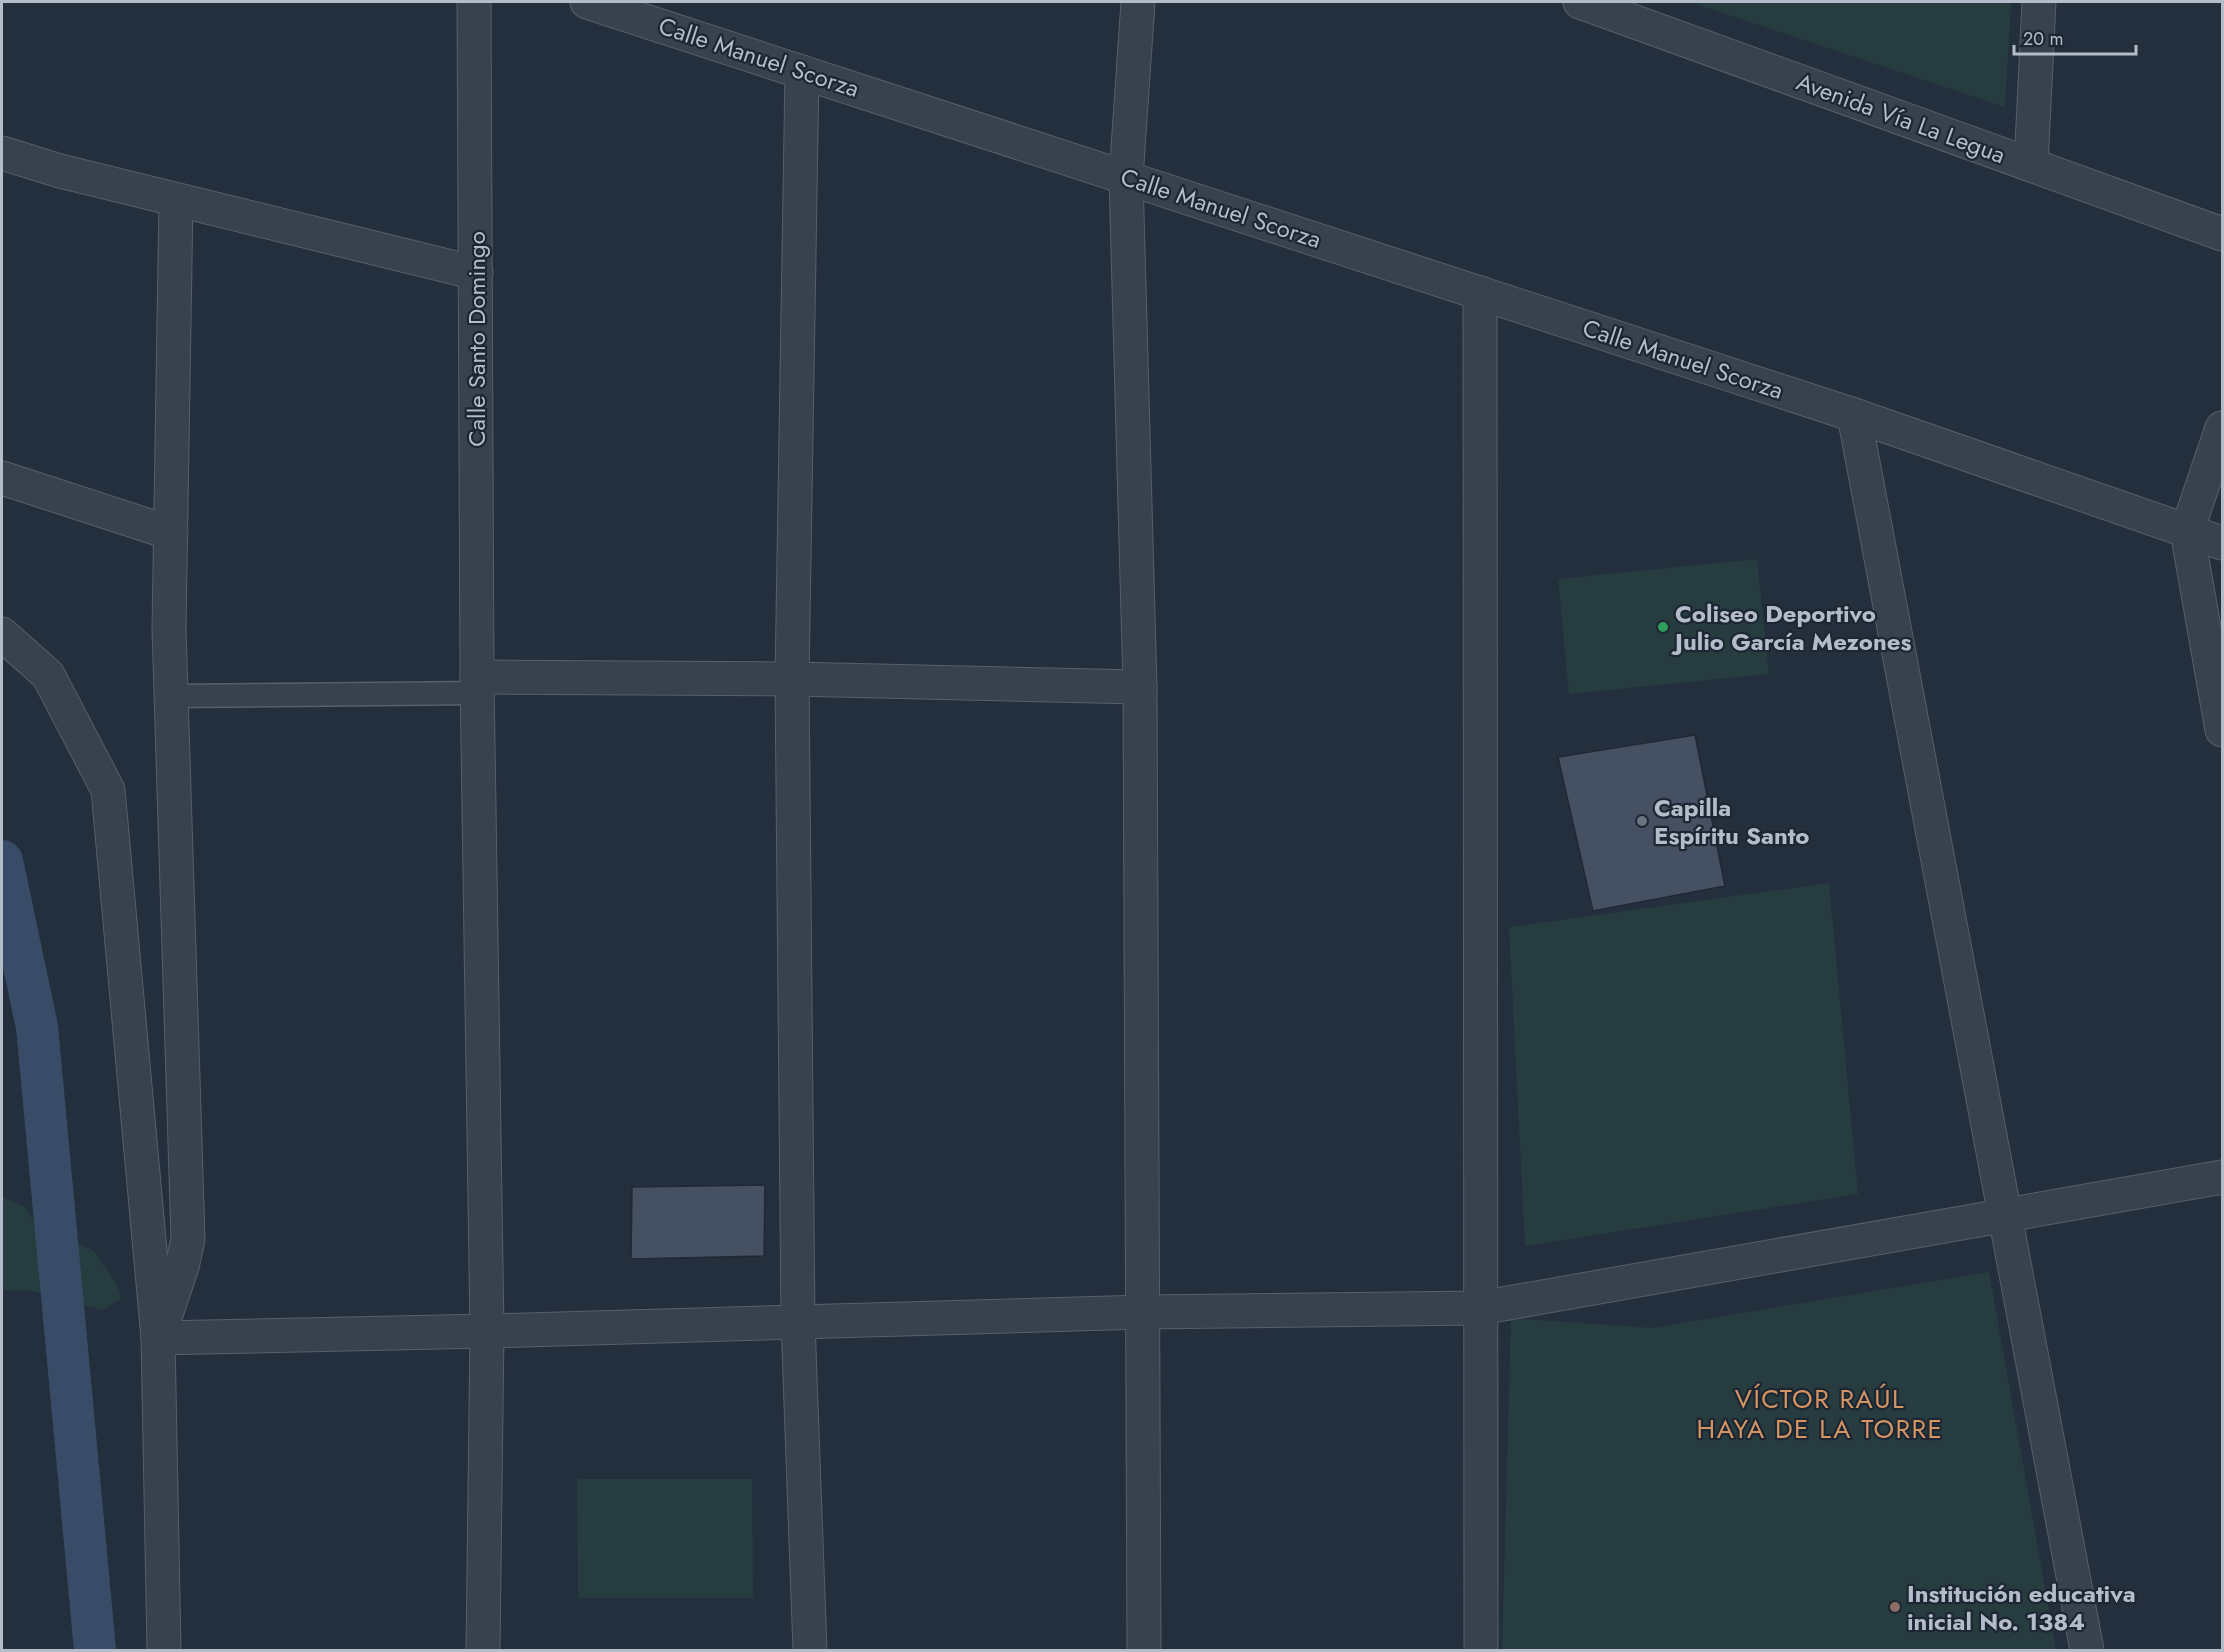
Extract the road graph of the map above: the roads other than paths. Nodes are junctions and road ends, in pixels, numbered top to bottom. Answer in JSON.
{"nodes":[{"id":1,"x":474,"y":2,"type":"edge"},
{"id":2,"x":587,"y":2,"type":"edge"},
{"id":3,"x":1138,"y":2,"type":"edge"},
{"id":4,"x":1580,"y":2,"type":"edge"},
{"id":5,"x":2039,"y":2,"type":"edge"},
{"id":6,"x":802,"y":72,"type":"junction"},
{"id":7,"x":2,"y":153,"type":"edge"},
{"id":8,"x":2031,"y":165,"type":"junction"},
{"id":9,"x":1126,"y":177,"type":"junction"},
{"id":10,"x":176,"y":200,"type":"junction"},
{"id":11,"x":2223,"y":234,"type":"edge"},
{"id":12,"x":476,"y":273,"type":"junction"},
{"id":13,"x":1480,"y":293,"type":"junction"},
{"id":14,"x":1854,"y":415,"type":"junction"},
{"id":15,"x":2223,"y":428,"type":"edge"},
{"id":16,"x":2,"y":478,"type":"edge"},
{"id":17,"x":2187,"y":531,"type":"junction"},
{"id":18,"x":171,"y":533,"type":"junction"},
{"id":19,"x":2223,"y":543,"type":"edge"},
{"id":20,"x":2,"y":634,"type":"edge"},
{"id":21,"x":792,"y":679,"type":"junction"},
{"id":22,"x":477,"y":685,"type":"junction"},
{"id":23,"x":1140,"y":687,"type":"junction"},
{"id":24,"x":171,"y":696,"type":"junction"},
{"id":25,"x":2223,"y":730,"type":"edge"},
{"id":26,"x":2223,"y":1177,"type":"edge"},
{"id":27,"x":2005,"y":1215,"type":"junction"},
{"id":28,"x":1480,"y":1308,"type":"junction"},
{"id":29,"x":1143,"y":1312,"type":"junction"},
{"id":30,"x":798,"y":1322,"type":"junction"},
{"id":31,"x":487,"y":1331,"type":"junction"},
{"id":32,"x":158,"y":1338,"type":"junction"},
{"id":33,"x":164,"y":1650,"type":"edge"},
{"id":34,"x":483,"y":1650,"type":"edge"},
{"id":35,"x":810,"y":1650,"type":"edge"},
{"id":36,"x":1144,"y":1650,"type":"edge"},
{"id":37,"x":1481,"y":1650,"type":"edge"},
{"id":38,"x":2087,"y":1650,"type":"edge"}],
"edges":[{"from":1,"to":12,"type":"street","name":"Calle Santo Domingo"},
{"from":2,"to":6,"type":"street","name":"Calle Manuel Scorza"},
{"from":3,"to":9,"type":"street"},
{"from":4,"to":8,"type":"street","name":"Avenida Vía La Legua"},
{"from":5,"to":8,"type":"street"},
{"from":6,"to":9,"type":"street","name":"Calle Manuel Scorza"},
{"from":6,"to":21,"type":"street"},
{"from":7,"to":10,"type":"street"},
{"from":8,"to":11,"type":"street","name":"Avenida Vía La Legua"},
{"from":9,"to":13,"type":"street","name":"Calle Manuel Scorza"},
{"from":9,"to":23,"type":"street"},
{"from":10,"to":12,"type":"street"},
{"from":10,"to":18,"type":"street"},
{"from":12,"to":22,"type":"street","name":"Calle Santo Domingo"},
{"from":13,"to":14,"type":"street","name":"Calle Manuel Scorza"},
{"from":13,"to":28,"type":"street"},
{"from":14,"to":17,"type":"street","name":"Calle Manuel Scorza"},
{"from":14,"to":27,"type":"street"},
{"from":15,"to":17,"type":"street"},
{"from":16,"to":18,"type":"street"},
{"from":17,"to":19,"type":"street","name":"Calle Manuel Scorza"},
{"from":17,"to":25,"type":"street"},
{"from":18,"to":24,"type":"street"},
{"from":20,"to":32,"type":"street"},
{"from":21,"to":22,"type":"street"},
{"from":21,"to":23,"type":"street"},
{"from":21,"to":30,"type":"street"},
{"from":22,"to":24,"type":"lane"},
{"from":22,"to":31,"type":"street","name":"Calle Santo Domingo"},
{"from":23,"to":29,"type":"street"},
{"from":24,"to":32,"type":"street"},
{"from":26,"to":27,"type":"street"},
{"from":27,"to":28,"type":"street"},
{"from":27,"to":38,"type":"street"},
{"from":28,"to":29,"type":"street"},
{"from":28,"to":37,"type":"street"},
{"from":29,"to":30,"type":"street"},
{"from":29,"to":36,"type":"street"},
{"from":30,"to":31,"type":"street"},
{"from":30,"to":35,"type":"street"},
{"from":31,"to":32,"type":"street"},
{"from":31,"to":34,"type":"street","name":"Calle Santo Domingo"},
{"from":32,"to":33,"type":"street"}]}
